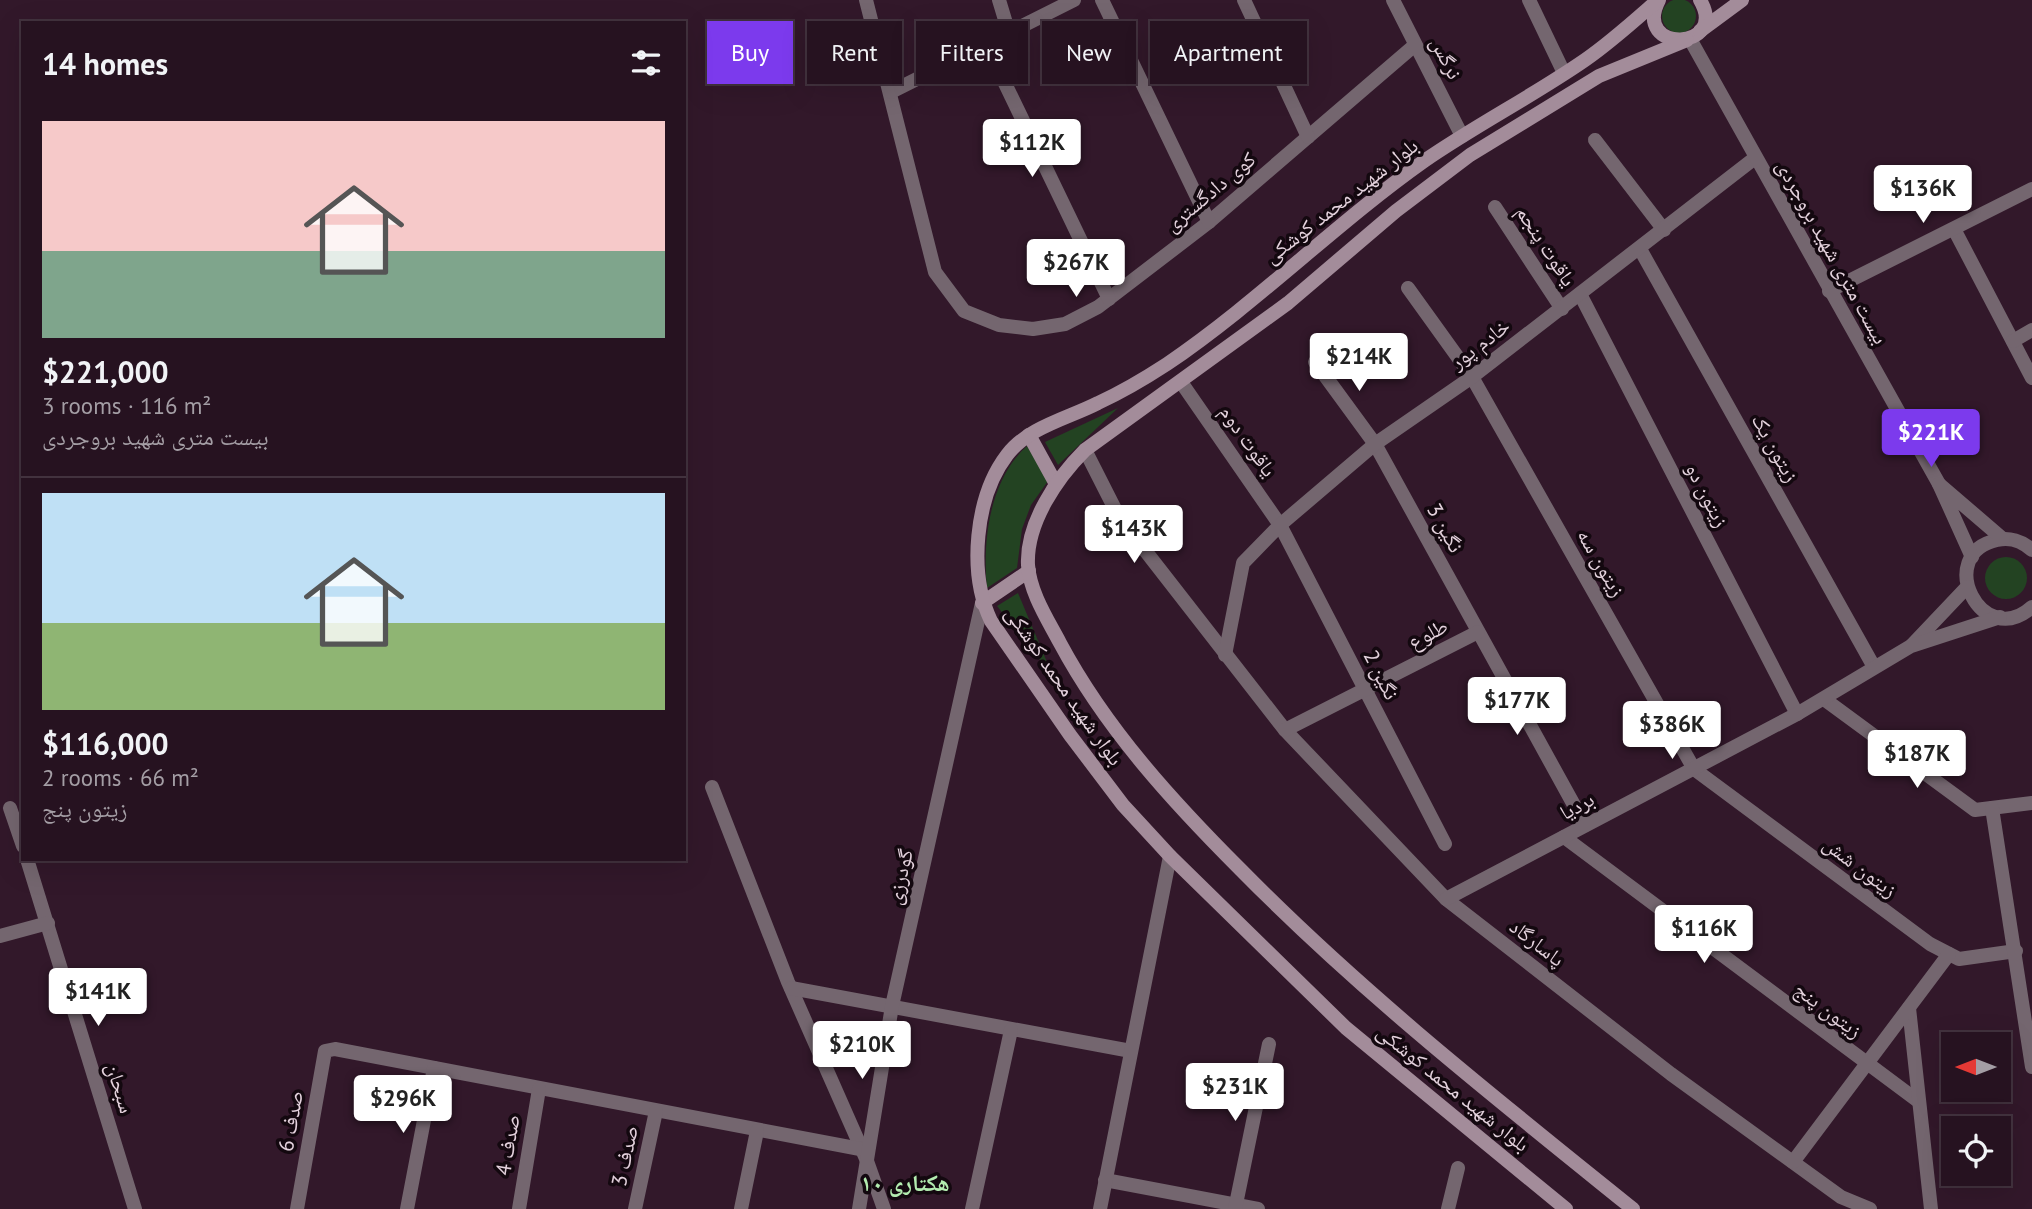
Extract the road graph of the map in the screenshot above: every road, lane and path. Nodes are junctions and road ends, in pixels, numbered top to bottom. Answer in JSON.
{"nodes":[{"id":1,"x":866,"y":0,"type":"edge"},
{"id":2,"x":999,"y":0,"type":"edge"},
{"id":3,"x":1074,"y":0,"type":"edge"},
{"id":4,"x":1101,"y":0,"type":"edge"},
{"id":5,"x":1244,"y":0,"type":"edge"},
{"id":6,"x":1393,"y":0,"type":"edge"},
{"id":7,"x":1529,"y":0,"type":"edge"},
{"id":8,"x":1658,"y":0,"type":"edge"},
{"id":9,"x":1700,"y":0,"type":"edge"},
{"id":10,"x":1741,"y":0,"type":"edge"},
{"id":11,"x":1005,"y":21,"type":"edge"},
{"id":12,"x":1028,"y":23,"type":"edge"},
{"id":13,"x":1692,"y":37,"type":"junction"},
{"id":14,"x":1415,"y":45,"type":"junction"},
{"id":15,"x":1564,"y":73,"type":"junction"},
{"id":16,"x":916,"y":79,"type":"edge"},
{"id":17,"x":1005,"y":84,"type":"edge"},
{"id":18,"x":891,"y":92,"type":"junction"},
{"id":19,"x":1462,"y":136,"type":"junction"},
{"id":20,"x":1308,"y":137,"type":"junction"},
{"id":21,"x":1595,"y":140,"type":"dead end"},
{"id":22,"x":1755,"y":158,"type":"junction"},
{"id":23,"x":2032,"y":189,"type":"edge"},
{"id":24,"x":1494,"y":207,"type":"dead end"},
{"id":25,"x":1209,"y":222,"type":"junction"},
{"id":26,"x":1954,"y":229,"type":"junction"},
{"id":27,"x":1664,"y":230,"type":"junction"},
{"id":28,"x":1640,"y":249,"type":"junction"},
{"id":29,"x":1408,"y":288,"type":"dead end"},
{"id":30,"x":1829,"y":291,"type":"junction"},
{"id":31,"x":1580,"y":294,"type":"junction"},
{"id":32,"x":1109,"y":299,"type":"junction"},
{"id":33,"x":1562,"y":309,"type":"junction"},
{"id":34,"x":2032,"y":330,"type":"edge"},
{"id":35,"x":2013,"y":341,"type":"junction"},
{"id":36,"x":1315,"y":362,"type":"dead end"},
{"id":37,"x":1472,"y":377,"type":"junction"},
{"id":38,"x":2032,"y":378,"type":"edge"},
{"id":39,"x":1181,"y":382,"type":"junction"},
{"id":40,"x":1028,"y":435,"type":"junction"},
{"id":41,"x":1375,"y":444,"type":"junction"},
{"id":42,"x":1085,"y":450,"type":"junction"},
{"id":43,"x":1056,"y":484,"type":"junction"},
{"id":44,"x":1940,"y":484,"type":"junction"},
{"id":45,"x":1280,"y":524,"type":"junction"},
{"id":46,"x":2003,"y":539,"type":"junction"},
{"id":47,"x":2032,"y":550,"type":"edge"},
{"id":48,"x":1972,"y":557,"type":"junction"},
{"id":49,"x":1029,"y":571,"type":"junction"},
{"id":50,"x":1967,"y":587,"type":"junction"},
{"id":51,"x":982,"y":603,"type":"junction"},
{"id":52,"x":2032,"y":607,"type":"edge"},
{"id":53,"x":2025,"y":615,"type":"edge"},
{"id":54,"x":2000,"y":617,"type":"junction"},
{"id":55,"x":1478,"y":632,"type":"junction"},
{"id":56,"x":1911,"y":646,"type":"junction"},
{"id":57,"x":1225,"y":655,"type":"junction"},
{"id":58,"x":1874,"y":667,"type":"junction"},
{"id":59,"x":1366,"y":691,"type":"junction"},
{"id":60,"x":1824,"y":699,"type":"junction"},
{"id":61,"x":1797,"y":714,"type":"junction"},
{"id":62,"x":1284,"y":730,"type":"junction"},
{"id":63,"x":1694,"y":769,"type":"junction"},
{"id":64,"x":712,"y":787,"type":"dead end"},
{"id":65,"x":2032,"y":803,"type":"edge"},
{"id":66,"x":10,"y":808,"type":"dead end"},
{"id":67,"x":1992,"y":808,"type":"junction"},
{"id":68,"x":1585,"y":825,"type":"junction"},
{"id":69,"x":1564,"y":837,"type":"junction"},
{"id":70,"x":21,"y":840,"type":"edge"},
{"id":71,"x":1445,"y":844,"type":"dead end"},
{"id":72,"x":1170,"y":856,"type":"junction"},
{"id":73,"x":28,"y":861,"type":"edge"},
{"id":74,"x":1446,"y":899,"type":"junction"},
{"id":75,"x":48,"y":923,"type":"junction"},
{"id":76,"x":0,"y":936,"type":"edge"},
{"id":77,"x":2016,"y":951,"type":"junction"},
{"id":78,"x":1949,"y":954,"type":"junction"},
{"id":79,"x":791,"y":988,"type":"junction"},
{"id":80,"x":892,"y":1006,"type":"junction"},
{"id":81,"x":1909,"y":1008,"type":"junction"},
{"id":82,"x":1011,"y":1030,"type":"junction"},
{"id":83,"x":1269,"y":1044,"type":"dead end"},
{"id":84,"x":1131,"y":1051,"type":"junction"},
{"id":85,"x":1866,"y":1065,"type":"junction"},
{"id":86,"x":2032,"y":1067,"type":"edge"},
{"id":87,"x":434,"y":1068,"type":"junction"},
{"id":88,"x":539,"y":1089,"type":"junction"},
{"id":89,"x":1917,"y":1101,"type":"junction"},
{"id":90,"x":656,"y":1111,"type":"junction"},
{"id":91,"x":757,"y":1131,"type":"junction"},
{"id":92,"x":863,"y":1155,"type":"junction"},
{"id":93,"x":1793,"y":1162,"type":"junction"},
{"id":94,"x":1458,"y":1168,"type":"dead end"},
{"id":95,"x":1105,"y":1180,"type":"junction"},
{"id":96,"x":1236,"y":1207,"type":"edge"},
{"id":97,"x":135,"y":1209,"type":"edge"},
{"id":98,"x":297,"y":1209,"type":"edge"},
{"id":99,"x":407,"y":1209,"type":"edge"},
{"id":100,"x":519,"y":1209,"type":"edge"},
{"id":101,"x":635,"y":1209,"type":"edge"},
{"id":102,"x":741,"y":1209,"type":"edge"},
{"id":103,"x":859,"y":1209,"type":"edge"},
{"id":104,"x":884,"y":1209,"type":"edge"},
{"id":105,"x":972,"y":1209,"type":"edge"},
{"id":106,"x":1100,"y":1209,"type":"edge"},
{"id":107,"x":1258,"y":1209,"type":"edge"},
{"id":108,"x":1448,"y":1209,"type":"edge"},
{"id":109,"x":1566,"y":1209,"type":"edge"},
{"id":110,"x":1633,"y":1209,"type":"edge"},
{"id":111,"x":1870,"y":1209,"type":"edge"},
{"id":112,"x":1931,"y":1209,"type":"edge"}],
"edges":[{"from":1,"to":18,"type":"street","name":"کوی دادگستری"},
{"from":2,"to":11,"type":"street"},
{"from":3,"to":12,"type":"street"},
{"from":4,"to":25,"type":"street"},
{"from":5,"to":20,"type":"street"},
{"from":6,"to":14,"type":"street","name":"نرگس"},
{"from":7,"to":15,"type":"street"},
{"from":8,"to":13,"type":"main road"},
{"from":8,"to":15,"type":"main road","name":"بلوار شهید محمد کوشکی"},
{"from":9,"to":13,"type":"main road"},
{"from":10,"to":13,"type":"main road","name":"بلوار شهید محمد کوشکی"},
{"from":13,"to":22,"type":"street","name":"بیست متری شهید بروجردی"},
{"from":13,"to":39,"type":"main road","name":"بلوار شهید محمد کوشکی"},
{"from":14,"to":19,"type":"street","name":"نرگس"},
{"from":14,"to":20,"type":"street","name":"کوی دادگستری"},
{"from":15,"to":19,"type":"main road","name":"بلوار شهید محمد کوشکی"},
{"from":16,"to":18,"type":"street"},
{"from":17,"to":32,"type":"street"},
{"from":18,"to":32,"type":"street","name":"کوی دادگستری"},
{"from":19,"to":40,"type":"main road","name":"بلوار شهید محمد کوشکی"},
{"from":20,"to":25,"type":"street","name":"کوی دادگستری"},
{"from":21,"to":27,"type":"street"},
{"from":22,"to":27,"type":"street","name":"خادم پور"},
{"from":22,"to":30,"type":"street","name":"بیست متری شهید بروجردی"},
{"from":23,"to":26,"type":"street"},
{"from":24,"to":33,"type":"street","name":"یاقوت پنجم"},
{"from":25,"to":32,"type":"street","name":"کوی دادگستری"},
{"from":26,"to":30,"type":"street"},
{"from":26,"to":35,"type":"street"},
{"from":27,"to":28,"type":"street","name":"خادم پور"},
{"from":28,"to":31,"type":"street","name":"خادم پور"},
{"from":28,"to":58,"type":"street","name":"زیتون یک"},
{"from":29,"to":37,"type":"street","name":"زیتون سه"},
{"from":30,"to":44,"type":"street","name":"بیست متری شهید بروجردی"},
{"from":31,"to":33,"type":"street","name":"خادم پور"},
{"from":31,"to":61,"type":"street","name":"زیتون دو"},
{"from":33,"to":37,"type":"street","name":"خادم پور"},
{"from":34,"to":35,"type":"street"},
{"from":35,"to":38,"type":"street"},
{"from":36,"to":41,"type":"street","name":"نگین 3"},
{"from":37,"to":41,"type":"street","name":"خادم پور"},
{"from":37,"to":63,"type":"street","name":"زیتون سه"},
{"from":39,"to":42,"type":"main road","name":"بلوار شهید محمد کوشکی"},
{"from":39,"to":45,"type":"street","name":"یاقوت دوم"},
{"from":40,"to":43,"type":"main road"},
{"from":40,"to":51,"type":"main road","name":"بلوار شهید محمد کوشکی"},
{"from":41,"to":45,"type":"street","name":"خادم پور"},
{"from":41,"to":55,"type":"street","name":"نگین 3"},
{"from":42,"to":43,"type":"main road","name":"بلوار شهید محمد کوشکی"},
{"from":42,"to":57,"type":"street","name":"پاسارگاد"},
{"from":43,"to":49,"type":"main road","name":"بلوار شهید محمد کوشکی"},
{"from":44,"to":46,"type":"street","name":"بیست متری شهید بروجردی"},
{"from":44,"to":48,"type":"street","name":"بیست متری شهید بروجردی"},
{"from":45,"to":57,"type":"street","name":"خادم پور"},
{"from":45,"to":59,"type":"street","name":"نگین 2"},
{"from":46,"to":47,"type":"street"},
{"from":46,"to":48,"type":"street"},
{"from":48,"to":50,"type":"street"},
{"from":49,"to":51,"type":"main road"},
{"from":49,"to":110,"type":"main road","name":"بلوار شهید محمد کوشکی"},
{"from":50,"to":54,"type":"street"},
{"from":50,"to":56,"type":"street"},
{"from":51,"to":72,"type":"main road","name":"بلوار شهید محمد کوشکی"},
{"from":51,"to":80,"type":"street","name":"گودرزی"},
{"from":52,"to":53,"type":"street"},
{"from":53,"to":54,"type":"street"},
{"from":54,"to":56,"type":"street"},
{"from":55,"to":59,"type":"street","name":"طلوع"},
{"from":55,"to":68,"type":"street","name":"نگین 3"},
{"from":56,"to":58,"type":"street","name":"بردیا"},
{"from":57,"to":62,"type":"street","name":"پاسارگاد"},
{"from":58,"to":60,"type":"street","name":"بردیا"},
{"from":59,"to":62,"type":"street","name":"طلوع"},
{"from":59,"to":71,"type":"street","name":"نگین 2"},
{"from":60,"to":61,"type":"street","name":"بردیا"},
{"from":60,"to":67,"type":"street"},
{"from":61,"to":63,"type":"street","name":"بردیا"},
{"from":62,"to":74,"type":"street","name":"پاسارگاد"},
{"from":63,"to":68,"type":"street","name":"بردیا"},
{"from":63,"to":78,"type":"street","name":"زیتون شش"},
{"from":64,"to":79,"type":"street"},
{"from":65,"to":67,"type":"street"},
{"from":66,"to":70,"type":"street"},
{"from":67,"to":77,"type":"street"},
{"from":68,"to":69,"type":"street","name":"بردیا"},
{"from":69,"to":74,"type":"street","name":"بردیا"},
{"from":69,"to":85,"type":"street","name":"زیتون پنج"},
{"from":72,"to":84,"type":"street"},
{"from":72,"to":109,"type":"main road","name":"بلوار شهید محمد کوشکی"},
{"from":73,"to":75,"type":"street","name":"سبحان"},
{"from":74,"to":93,"type":"street","name":"پاسارگاد"},
{"from":75,"to":76,"type":"street"},
{"from":75,"to":97,"type":"street","name":"سبحان"},
{"from":77,"to":78,"type":"street","name":"زیتون شش"},
{"from":77,"to":86,"type":"street"},
{"from":78,"to":81,"type":"street"},
{"from":79,"to":80,"type":"street"},
{"from":79,"to":92,"type":"street"},
{"from":80,"to":82,"type":"street"},
{"from":80,"to":92,"type":"street","name":"گودرزی"},
{"from":81,"to":85,"type":"street"},
{"from":81,"to":89,"type":"street"},
{"from":82,"to":84,"type":"street"},
{"from":82,"to":105,"type":"street"},
{"from":83,"to":96,"type":"street"},
{"from":84,"to":95,"type":"street"},
{"from":85,"to":89,"type":"street","name":"زیتون پنج"},
{"from":85,"to":93,"type":"street"},
{"from":87,"to":88,"type":"street"},
{"from":87,"to":98,"type":"street","name":"صدف 6"},
{"from":87,"to":99,"type":"street"},
{"from":88,"to":90,"type":"street"},
{"from":88,"to":100,"type":"street","name":"صدف 4"},
{"from":89,"to":112,"type":"street"},
{"from":90,"to":91,"type":"street"},
{"from":90,"to":101,"type":"street","name":"صدف 3"},
{"from":91,"to":92,"type":"street"},
{"from":91,"to":102,"type":"street"},
{"from":92,"to":103,"type":"street","name":"گودرزی"},
{"from":92,"to":104,"type":"street"},
{"from":93,"to":111,"type":"street","name":"پاسارگاد"},
{"from":94,"to":108,"type":"street"},
{"from":95,"to":96,"type":"street"},
{"from":95,"to":106,"type":"street"},
{"from":96,"to":107,"type":"street"}]}
